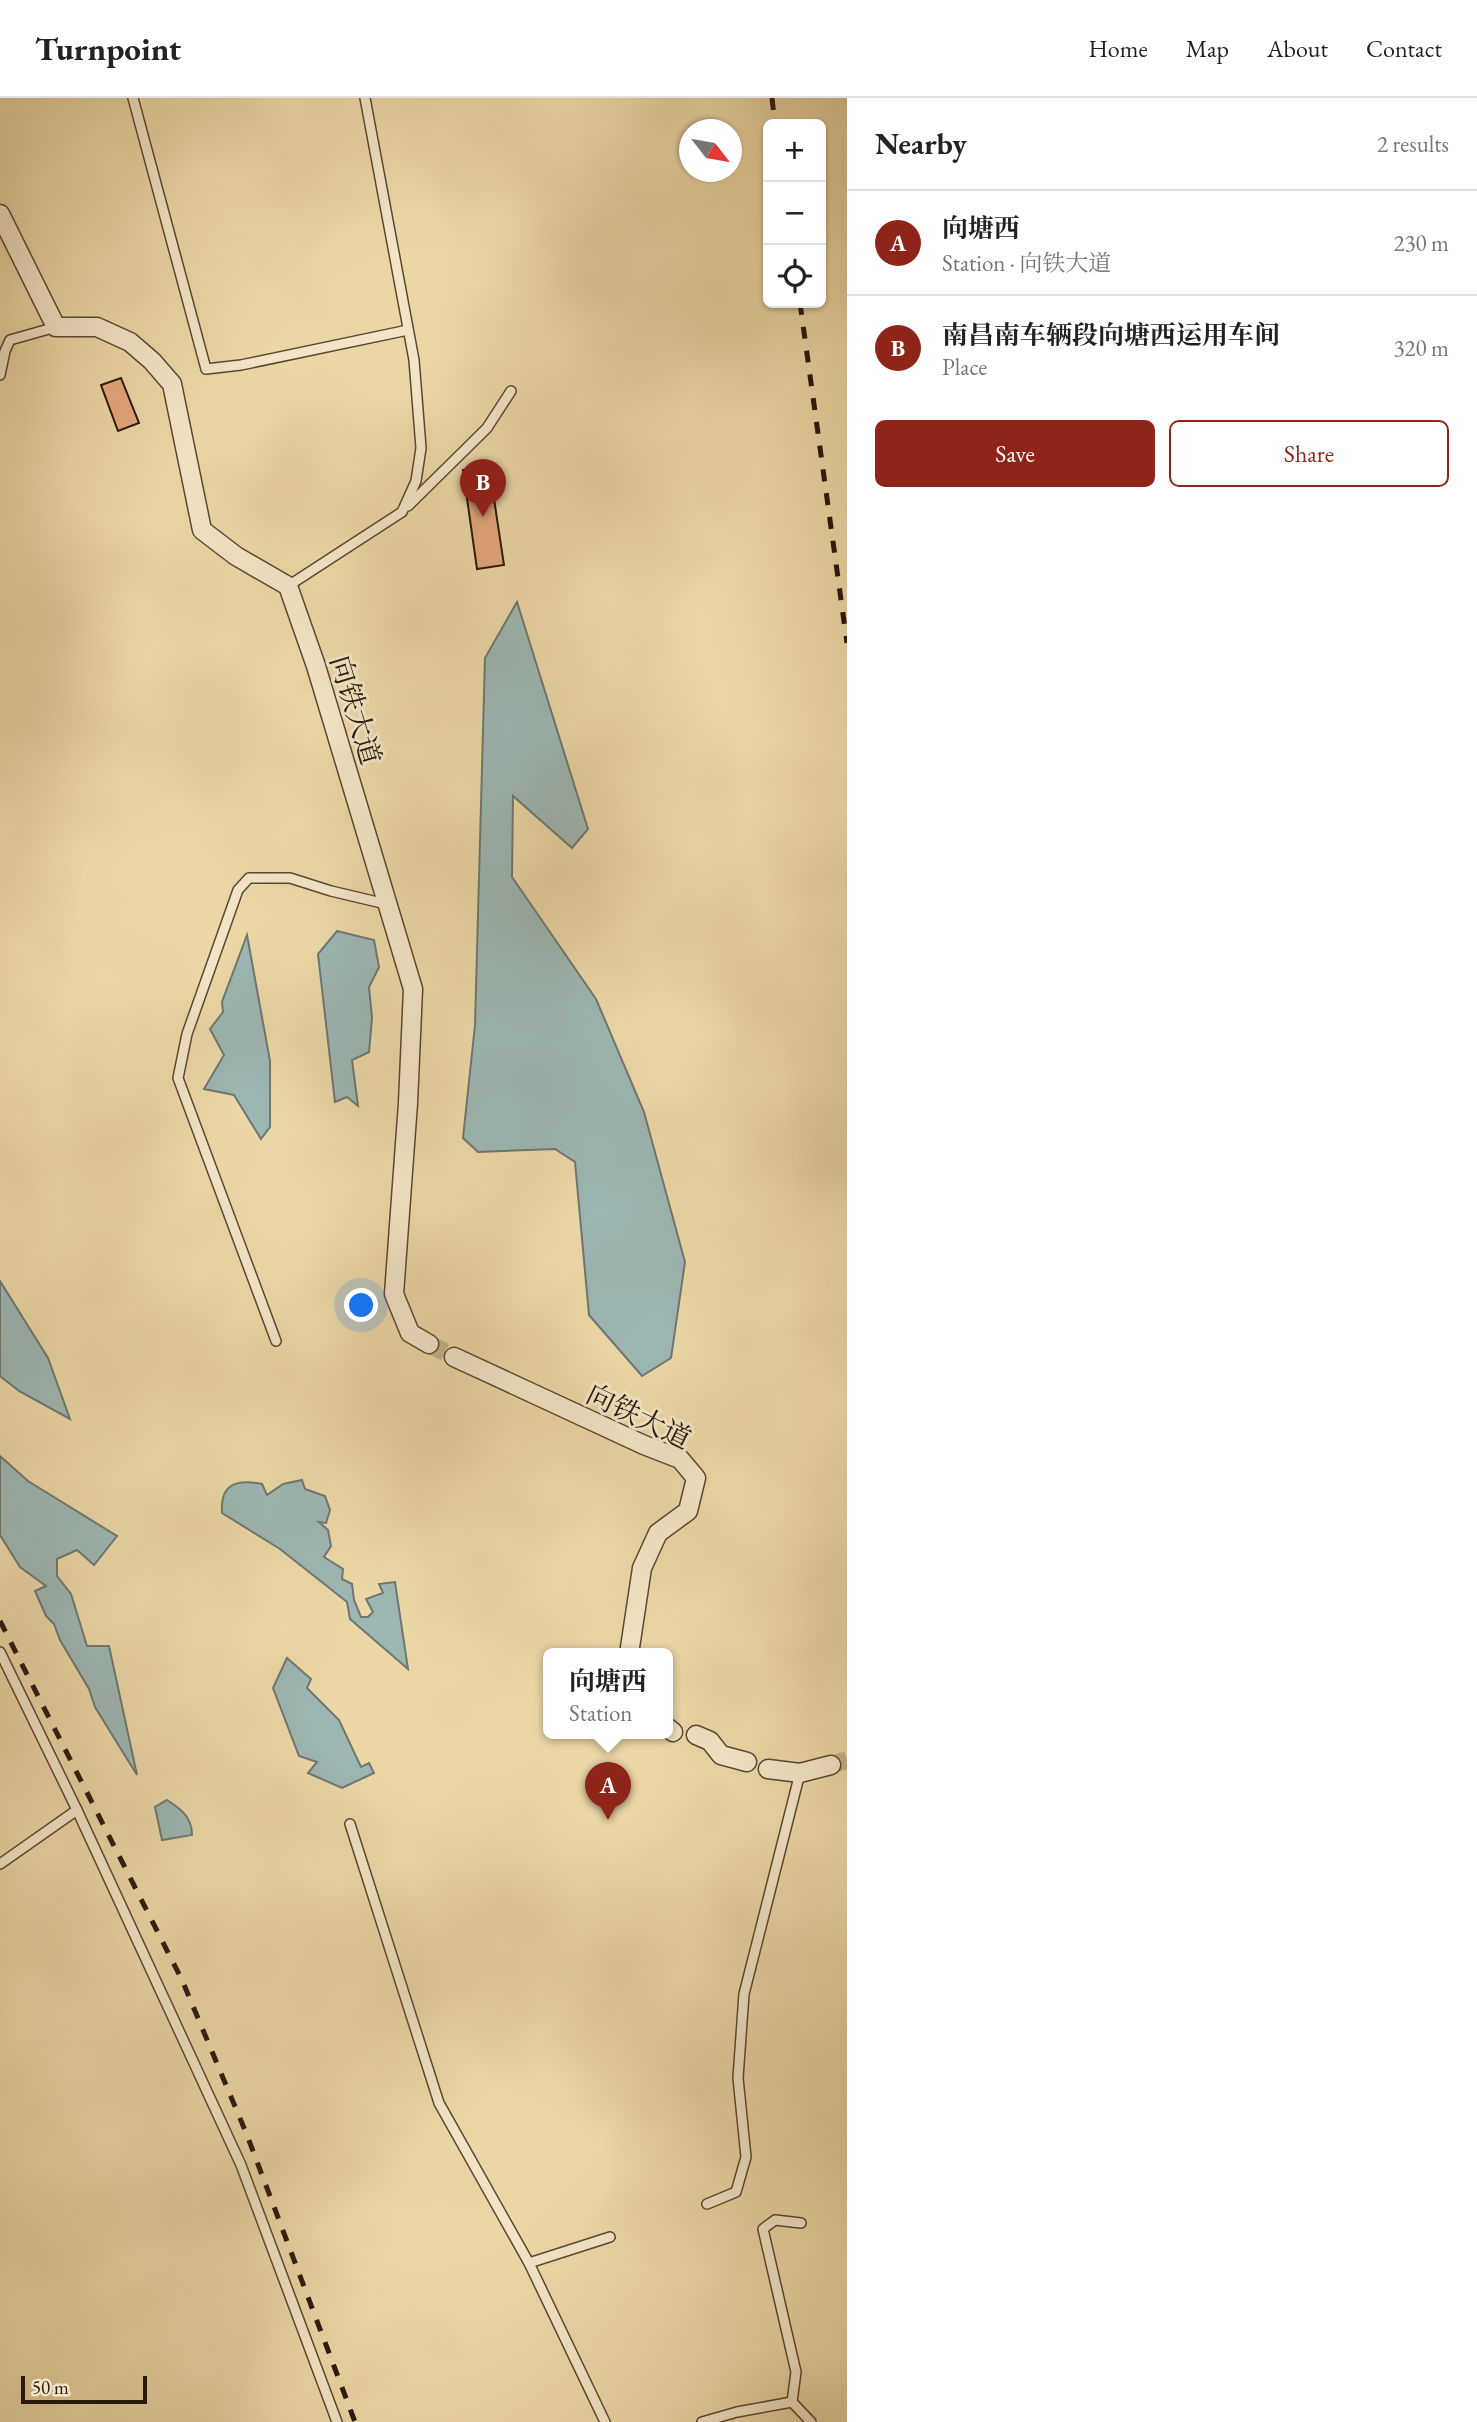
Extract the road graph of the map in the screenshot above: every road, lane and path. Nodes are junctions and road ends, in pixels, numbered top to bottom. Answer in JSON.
{"nodes":[{"id":1,"x":133,"y":98,"type":"edge"},
{"id":2,"x":365,"y":98,"type":"edge"},
{"id":3,"x":0,"y":214,"type":"edge"},
{"id":4,"x":56,"y":327,"type":"junction"},
{"id":5,"x":408,"y":330,"type":"junction"},
{"id":6,"x":0,"y":375,"type":"edge"},
{"id":7,"x":511,"y":391,"type":"dead end"},
{"id":8,"x":402,"y":512,"type":"junction"},
{"id":9,"x":288,"y":586,"type":"junction"},
{"id":10,"x":386,"y":904,"type":"junction"},
{"id":11,"x":276,"y":1341,"type":"dead end"},
{"id":12,"x":429,"y":1344,"type":"tunnel mouth"},
{"id":13,"x":454,"y":1357,"type":"tunnel mouth"},
{"id":14,"x":630,"y":1648,"type":"edge"},
{"id":15,"x":0,"y":1652,"type":"edge"},
{"id":16,"x":696,"y":1735,"type":"dead end"},
{"id":17,"x":747,"y":1762,"type":"dead end"},
{"id":18,"x":831,"y":1765,"type":"tunnel mouth"},
{"id":19,"x":768,"y":1769,"type":"dead end"},
{"id":20,"x":800,"y":1773,"type":"junction"},
{"id":21,"x":78,"y":1810,"type":"junction"},
{"id":22,"x":350,"y":1824,"type":"dead end"},
{"id":23,"x":0,"y":1864,"type":"edge"},
{"id":24,"x":706,"y":2204,"type":"dead end"},
{"id":25,"x":801,"y":2223,"type":"dead end"},
{"id":26,"x":610,"y":2237,"type":"dead end"},
{"id":27,"x":529,"y":2263,"type":"junction"},
{"id":28,"x":792,"y":2402,"type":"junction"},
{"id":29,"x":337,"y":2422,"type":"edge"},
{"id":30,"x":605,"y":2422,"type":"edge"},
{"id":31,"x":702,"y":2422,"type":"edge"},
{"id":32,"x":811,"y":2422,"type":"edge"}],
"edges":[{"from":1,"to":5,"type":"lane"},
{"from":2,"to":5,"type":"lane"},
{"from":3,"to":4,"type":"street"},
{"from":4,"to":6,"type":"lane"},
{"from":4,"to":9,"type":"street"},
{"from":5,"to":8,"type":"lane"},
{"from":7,"to":8,"type":"lane"},
{"from":8,"to":9,"type":"lane"},
{"from":9,"to":10,"type":"street","name":"向铁大道"},
{"from":10,"to":11,"type":"lane"},
{"from":10,"to":12,"type":"street","name":"向铁大道"},
{"from":13,"to":14,"type":"street","name":"向铁大道"},
{"from":15,"to":21,"type":"lane"},
{"from":16,"to":17,"type":"street"},
{"from":18,"to":20,"type":"street"},
{"from":19,"to":20,"type":"street"},
{"from":20,"to":24,"type":"lane"},
{"from":21,"to":23,"type":"lane"},
{"from":21,"to":29,"type":"lane"},
{"from":22,"to":27,"type":"lane"},
{"from":25,"to":28,"type":"lane"},
{"from":26,"to":27,"type":"lane"},
{"from":27,"to":30,"type":"lane"},
{"from":28,"to":31,"type":"lane"},
{"from":28,"to":32,"type":"lane"}]}
